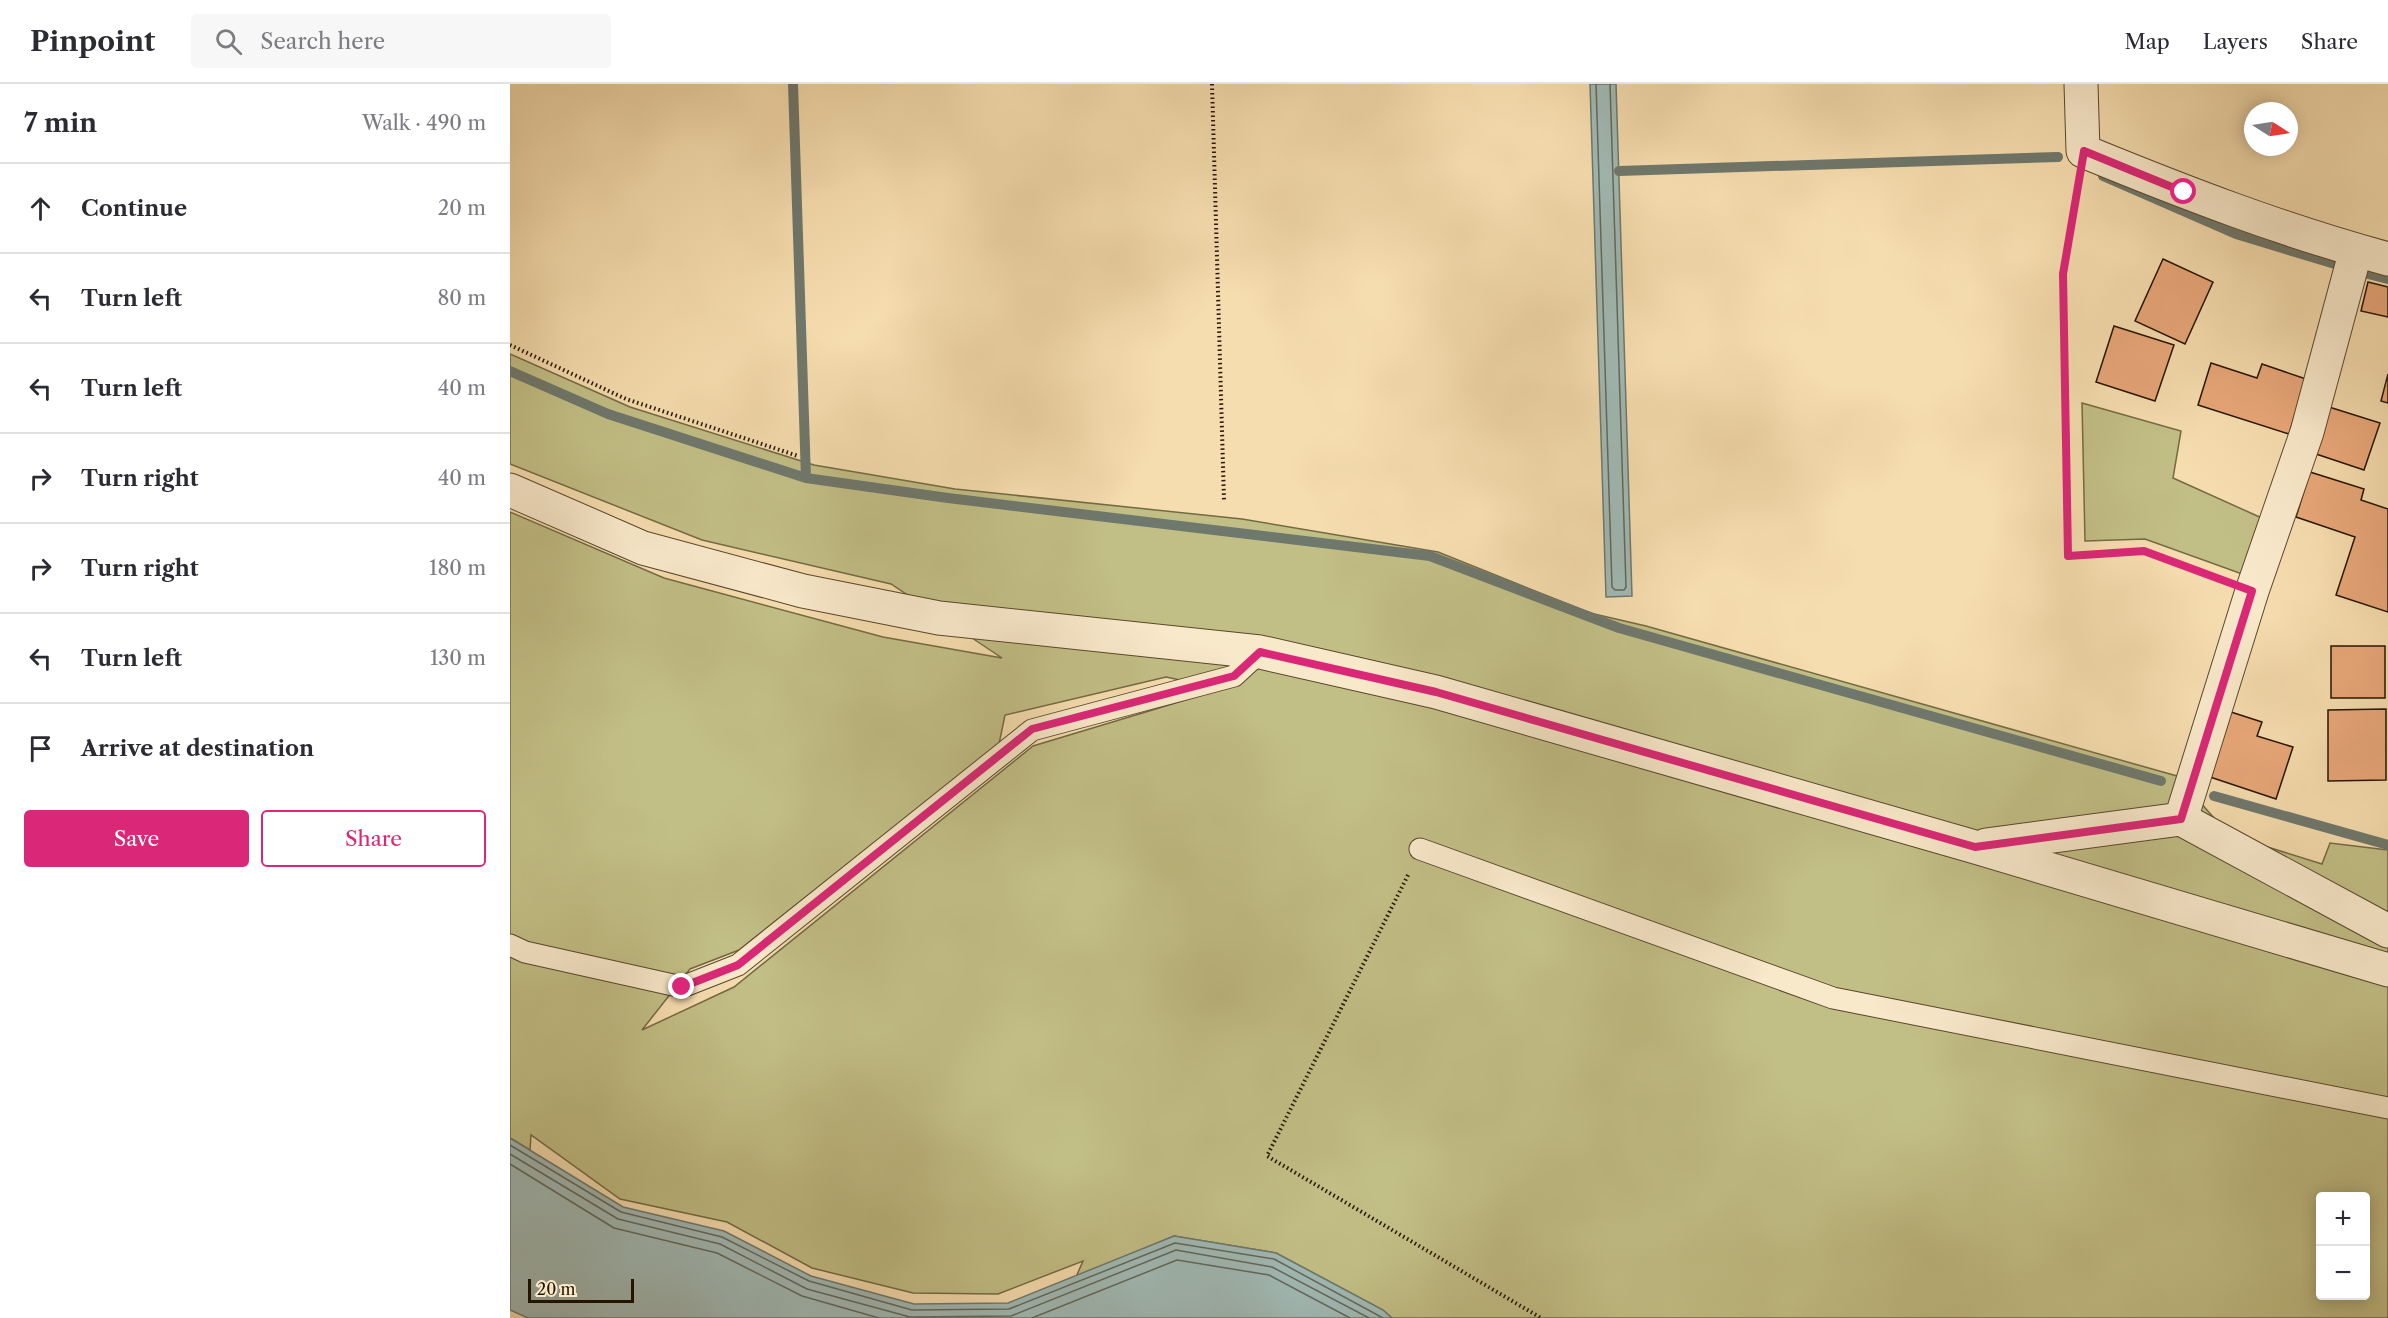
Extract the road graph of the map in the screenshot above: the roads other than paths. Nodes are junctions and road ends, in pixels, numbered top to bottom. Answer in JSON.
{"nodes":[{"id":1,"x":2081,"y":84,"type":"edge"},
{"id":2,"x":2356,"y":250,"type":"junction"},
{"id":3,"x":2388,"y":259,"type":"edge"},
{"id":4,"x":510,"y":489,"type":"edge"},
{"id":5,"x":1260,"y":652,"type":"junction"},
{"id":6,"x":2181,"y":819,"type":"junction"},
{"id":7,"x":1975,"y":847,"type":"junction"},
{"id":8,"x":1420,"y":849,"type":"road end"},
{"id":9,"x":2388,"y":931,"type":"edge"},
{"id":10,"x":510,"y":945,"type":"edge"},
{"id":11,"x":2388,"y":970,"type":"edge"},
{"id":12,"x":2388,"y":1108,"type":"edge"}],
"edges":[{"from":1,"to":2,"type":"street"},
{"from":2,"to":3,"type":"street"},
{"from":2,"to":6,"type":"street"},
{"from":4,"to":5,"type":"street"},
{"from":5,"to":7,"type":"street"},
{"from":5,"to":10,"type":"lane"},
{"from":6,"to":7,"type":"street"},
{"from":6,"to":9,"type":"street"},
{"from":7,"to":11,"type":"street"},
{"from":8,"to":12,"type":"lane"}]}
